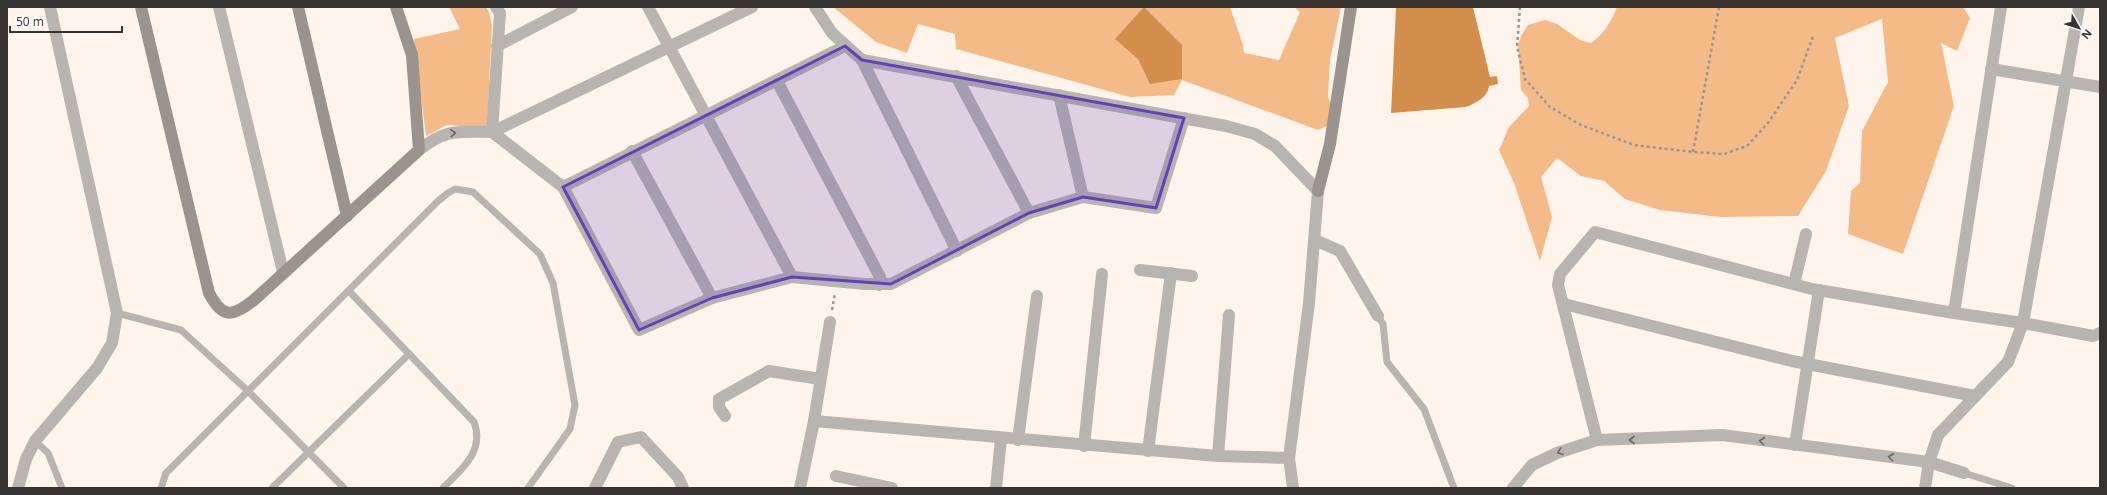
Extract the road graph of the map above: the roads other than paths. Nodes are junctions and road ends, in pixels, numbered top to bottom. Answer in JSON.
{"nodes":[{"id":1,"x":50,"y":7,"type":"edge"},
{"id":2,"x":141,"y":7,"type":"edge"},
{"id":3,"x":219,"y":7,"type":"edge"},
{"id":4,"x":298,"y":7,"type":"edge"},
{"id":5,"x":396,"y":7,"type":"edge"},
{"id":6,"x":496,"y":7,"type":"edge"},
{"id":7,"x":572,"y":7,"type":"edge"},
{"id":8,"x":648,"y":7,"type":"edge"},
{"id":9,"x":752,"y":7,"type":"edge"},
{"id":10,"x":815,"y":7,"type":"edge"},
{"id":11,"x":1350,"y":7,"type":"edge"},
{"id":12,"x":2001,"y":7,"type":"edge"},
{"id":13,"x":2079,"y":7,"type":"edge"},
{"id":14,"x":497,"y":46,"type":"junction"},
{"id":15,"x":669,"y":46,"type":"junction"},
{"id":16,"x":846,"y":46,"type":"junction"},
{"id":17,"x":862,"y":60,"type":"junction"},
{"id":18,"x":1991,"y":69,"type":"junction"},
{"id":19,"x":956,"y":76,"type":"junction"},
{"id":20,"x":777,"y":81,"type":"junction"},
{"id":21,"x":2066,"y":81,"type":"junction"},
{"id":22,"x":2100,"y":87,"type":"edge"},
{"id":23,"x":1059,"y":95,"type":"junction"},
{"id":24,"x":705,"y":116,"type":"junction"},
{"id":25,"x":1184,"y":118,"type":"junction"},
{"id":26,"x":492,"y":132,"type":"junction"},
{"id":27,"x":418,"y":150,"type":"junction"},
{"id":28,"x":632,"y":151,"type":"junction"},
{"id":29,"x":563,"y":187,"type":"junction"},
{"id":30,"x":1318,"y":191,"type":"junction"},
{"id":31,"x":1083,"y":197,"type":"junction"},
{"id":32,"x":1029,"y":213,"type":"junction"},
{"id":33,"x":347,"y":216,"type":"junction"},
{"id":34,"x":1806,"y":234,"type":"dead end"},
{"id":35,"x":1315,"y":240,"type":"junction"},
{"id":36,"x":957,"y":251,"type":"junction"},
{"id":37,"x":1140,"y":270,"type":"dead end"},
{"id":38,"x":283,"y":272,"type":"junction"},
{"id":39,"x":1171,"y":273,"type":"junction"},
{"id":40,"x":1102,"y":274,"type":"dead end"},
{"id":41,"x":1192,"y":276,"type":"dead end"},
{"id":42,"x":792,"y":277,"type":"junction"},
{"id":43,"x":1794,"y":284,"type":"junction"},
{"id":44,"x":879,"y":285,"type":"junction"},
{"id":45,"x":1818,"y":290,"type":"junction"},
{"id":46,"x":349,"y":291,"type":"junction"},
{"id":47,"x":1037,"y":296,"type":"dead end"},
{"id":48,"x":712,"y":298,"type":"junction"},
{"id":49,"x":1564,"y":304,"type":"junction"},
{"id":50,"x":117,"y":313,"type":"junction"},
{"id":51,"x":1954,"y":314,"type":"junction"},
{"id":52,"x":1229,"y":315,"type":"dead end"},
{"id":53,"x":1378,"y":316,"type":"joint"},
{"id":54,"x":830,"y":322,"type":"road end"},
{"id":55,"x":2023,"y":323,"type":"junction"},
{"id":56,"x":2100,"y":333,"type":"edge"},
{"id":57,"x":409,"y":354,"type":"junction"},
{"id":58,"x":1807,"y":364,"type":"junction"},
{"id":59,"x":820,"y":379,"type":"junction"},
{"id":60,"x":248,"y":391,"type":"junction"},
{"id":61,"x":1975,"y":396,"type":"junction"},
{"id":62,"x":724,"y":416,"type":"dead end"},
{"id":63,"x":814,"y":421,"type":"junction"},
{"id":64,"x":1001,"y":439,"type":"junction"},
{"id":65,"x":1018,"y":440,"type":"junction"},
{"id":66,"x":1597,"y":440,"type":"junction"},
{"id":67,"x":35,"y":442,"type":"junction"},
{"id":68,"x":1795,"y":445,"type":"junction"},
{"id":69,"x":1084,"y":446,"type":"junction"},
{"id":70,"x":1148,"y":451,"type":"junction"},
{"id":71,"x":308,"y":452,"type":"junction"},
{"id":72,"x":1218,"y":456,"type":"junction"},
{"id":73,"x":1289,"y":458,"type":"junction"},
{"id":74,"x":1929,"y":462,"type":"junction"},
{"id":75,"x":1964,"y":473,"type":"joint"},
{"id":76,"x":836,"y":476,"type":"dead end"},
{"id":77,"x":877,"y":487,"type":"edge"},
{"id":78,"x":1513,"y":487,"type":"edge"},
{"id":79,"x":18,"y":488,"type":"edge"},
{"id":80,"x":62,"y":488,"type":"edge"},
{"id":81,"x":161,"y":488,"type":"edge"},
{"id":82,"x":272,"y":488,"type":"edge"},
{"id":83,"x":344,"y":488,"type":"edge"},
{"id":84,"x":444,"y":488,"type":"edge"},
{"id":85,"x":528,"y":488,"type":"edge"},
{"id":86,"x":595,"y":488,"type":"edge"},
{"id":87,"x":683,"y":488,"type":"edge"},
{"id":88,"x":800,"y":488,"type":"edge"},
{"id":89,"x":892,"y":488,"type":"edge"},
{"id":90,"x":996,"y":488,"type":"edge"},
{"id":91,"x":1293,"y":488,"type":"edge"},
{"id":92,"x":1454,"y":488,"type":"edge"},
{"id":93,"x":1925,"y":488,"type":"edge"},
{"id":94,"x":2012,"y":488,"type":"edge"}],
"edges":[{"from":1,"to":50,"type":"street"},
{"from":2,"to":38,"type":"street"},
{"from":3,"to":38,"type":"street"},
{"from":4,"to":33,"type":"street"},
{"from":5,"to":27,"type":"street"},
{"from":6,"to":14,"type":"street"},
{"from":7,"to":14,"type":"street"},
{"from":8,"to":15,"type":"street"},
{"from":9,"to":15,"type":"street"},
{"from":10,"to":16,"type":"street"},
{"from":11,"to":30,"type":"street"},
{"from":12,"to":18,"type":"street"},
{"from":13,"to":21,"type":"street"},
{"from":14,"to":26,"type":"street"},
{"from":15,"to":24,"type":"street"},
{"from":15,"to":26,"type":"street"},
{"from":16,"to":17,"type":"street"},
{"from":16,"to":20,"type":"street"},
{"from":17,"to":19,"type":"street"},
{"from":17,"to":36,"type":"street"},
{"from":18,"to":21,"type":"street"},
{"from":18,"to":51,"type":"street"},
{"from":19,"to":23,"type":"street"},
{"from":19,"to":32,"type":"street"},
{"from":20,"to":24,"type":"street"},
{"from":20,"to":44,"type":"street"},
{"from":21,"to":22,"type":"street"},
{"from":21,"to":55,"type":"street"},
{"from":23,"to":25,"type":"street"},
{"from":23,"to":31,"type":"street"},
{"from":24,"to":28,"type":"street"},
{"from":24,"to":42,"type":"street"},
{"from":25,"to":30,"type":"street"},
{"from":25,"to":31,"type":"street"},
{"from":27,"to":26,"type":"street","one_way":true},
{"from":26,"to":29,"type":"street"},
{"from":27,"to":33,"type":"street"},
{"from":28,"to":29,"type":"street"},
{"from":28,"to":48,"type":"street"},
{"from":29,"to":48,"type":"street"},
{"from":30,"to":35,"type":"street"},
{"from":31,"to":32,"type":"street"},
{"from":32,"to":36,"type":"street"},
{"from":33,"to":38,"type":"street"},
{"from":34,"to":43,"type":"street"},
{"from":35,"to":53,"type":"street"},
{"from":35,"to":73,"type":"street"},
{"from":36,"to":44,"type":"street"},
{"from":37,"to":39,"type":"street"},
{"from":39,"to":41,"type":"street"},
{"from":39,"to":70,"type":"street"},
{"from":40,"to":69,"type":"street"},
{"from":42,"to":44,"type":"street"},
{"from":42,"to":48,"type":"street"},
{"from":43,"to":45,"type":"street"},
{"from":43,"to":49,"type":"street"},
{"from":45,"to":51,"type":"street"},
{"from":45,"to":58,"type":"street"},
{"from":46,"to":57,"type":"lane"},
{"from":46,"to":60,"type":"lane"},
{"from":46,"to":85,"type":"lane"},
{"from":47,"to":65,"type":"street"},
{"from":49,"to":58,"type":"street"},
{"from":49,"to":66,"type":"street"},
{"from":50,"to":60,"type":"lane"},
{"from":50,"to":67,"type":"street"},
{"from":51,"to":55,"type":"street"},
{"from":52,"to":72,"type":"street"},
{"from":53,"to":92,"type":"lane"},
{"from":54,"to":59,"type":"street"},
{"from":55,"to":56,"type":"street"},
{"from":55,"to":61,"type":"street"},
{"from":57,"to":71,"type":"lane"},
{"from":57,"to":84,"type":"lane"},
{"from":58,"to":61,"type":"street"},
{"from":58,"to":68,"type":"street"},
{"from":59,"to":62,"type":"street"},
{"from":59,"to":63,"type":"street"},
{"from":60,"to":71,"type":"lane"},
{"from":60,"to":81,"type":"lane"},
{"from":61,"to":74,"type":"street"},
{"from":63,"to":64,"type":"street"},
{"from":63,"to":88,"type":"street"},
{"from":64,"to":65,"type":"street"},
{"from":64,"to":90,"type":"street"},
{"from":65,"to":69,"type":"street"},
{"from":68,"to":66,"type":"street","one_way":true},
{"from":66,"to":78,"type":"street","one_way":true},
{"from":67,"to":79,"type":"street"},
{"from":67,"to":80,"type":"lane"},
{"from":74,"to":68,"type":"street","one_way":true},
{"from":69,"to":70,"type":"street"},
{"from":70,"to":72,"type":"street"},
{"from":71,"to":82,"type":"lane"},
{"from":71,"to":83,"type":"lane"},
{"from":72,"to":73,"type":"street"},
{"from":73,"to":91,"type":"street"},
{"from":74,"to":75,"type":"street"},
{"from":74,"to":93,"type":"street"},
{"from":75,"to":94,"type":"lane"},
{"from":76,"to":77,"type":"street"},
{"from":77,"to":89,"type":"street"},
{"from":86,"to":87,"type":"street"}]}
